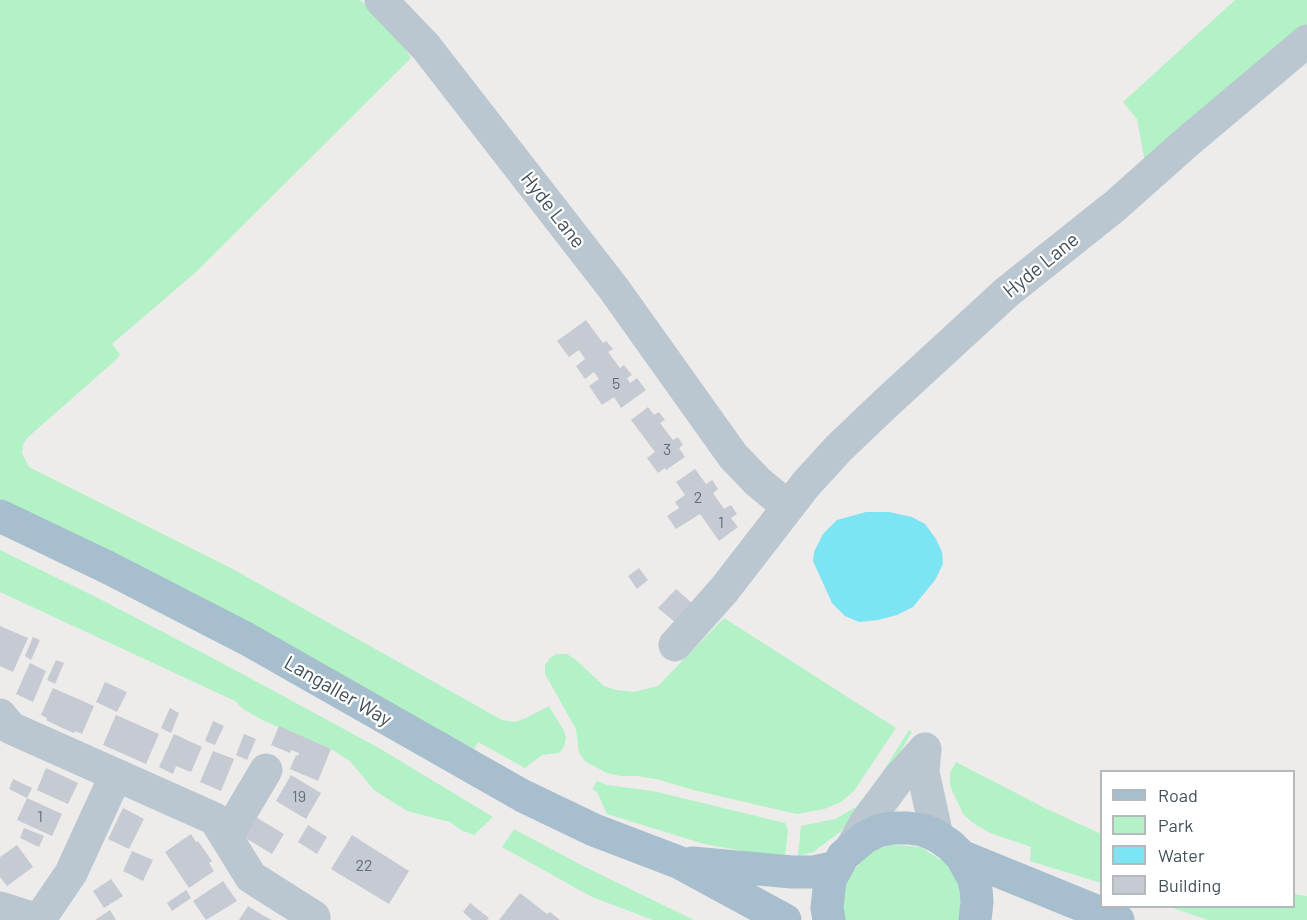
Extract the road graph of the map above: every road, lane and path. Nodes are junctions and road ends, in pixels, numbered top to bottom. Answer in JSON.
{"nodes":[{"id":1,"x":381,"y":0,"type":"edge"},
{"id":2,"x":1307,"y":41,"type":"edge"},
{"id":3,"x":789,"y":505,"type":"junction"},
{"id":4,"x":0,"y":516,"type":"edge"},
{"id":5,"x":675,"y":645,"type":"dead end"},
{"id":6,"x":4,"y":732,"type":"edge"},
{"id":7,"x":266,"y":770,"type":"dead end"},
{"id":8,"x":116,"y":775,"type":"junction"},
{"id":9,"x":223,"y":831,"type":"junction"},
{"id":10,"x":949,"y":846,"type":"junction"},
{"id":11,"x":844,"y":857,"type":"junction"},
{"id":12,"x":678,"y":862,"type":"junction"},
{"id":13,"x":0,"y":908,"type":"edge"},
{"id":14,"x":314,"y":916,"type":"dead end"},
{"id":15,"x":1114,"y":919,"type":"edge"},
{"id":16,"x":39,"y":920,"type":"edge"},
{"id":17,"x":785,"y":920,"type":"edge"},
{"id":18,"x":829,"y":920,"type":"edge"},
{"id":19,"x":975,"y":920,"type":"edge"},
{"id":20,"x":1071,"y":920,"type":"edge"}],
"edges":[{"from":1,"to":3,"type":"street","name":"Hyde Lane"},
{"from":2,"to":3,"type":"street","name":"Hyde Lane"},
{"from":3,"to":5,"type":"street","name":"Hyde Lane"},
{"from":4,"to":12,"type":"main road","name":"Langaller Way"},
{"from":6,"to":8,"type":"street"},
{"from":7,"to":9,"type":"street"},
{"from":8,"to":9,"type":"street"},
{"from":8,"to":16,"type":"street"},
{"from":9,"to":14,"type":"street"},
{"from":10,"to":11,"type":"main road"},
{"from":10,"to":11,"type":"street"},
{"from":10,"to":15,"type":"main road"},
{"from":10,"to":19,"type":"main road"},
{"from":11,"to":12,"type":"main road","name":"Langaller Way"},
{"from":11,"to":18,"type":"main road"},
{"from":12,"to":17,"type":"main road","name":"Langaller Way"},
{"from":13,"to":16,"type":"street"},
{"from":15,"to":20,"type":"main road"}]}
